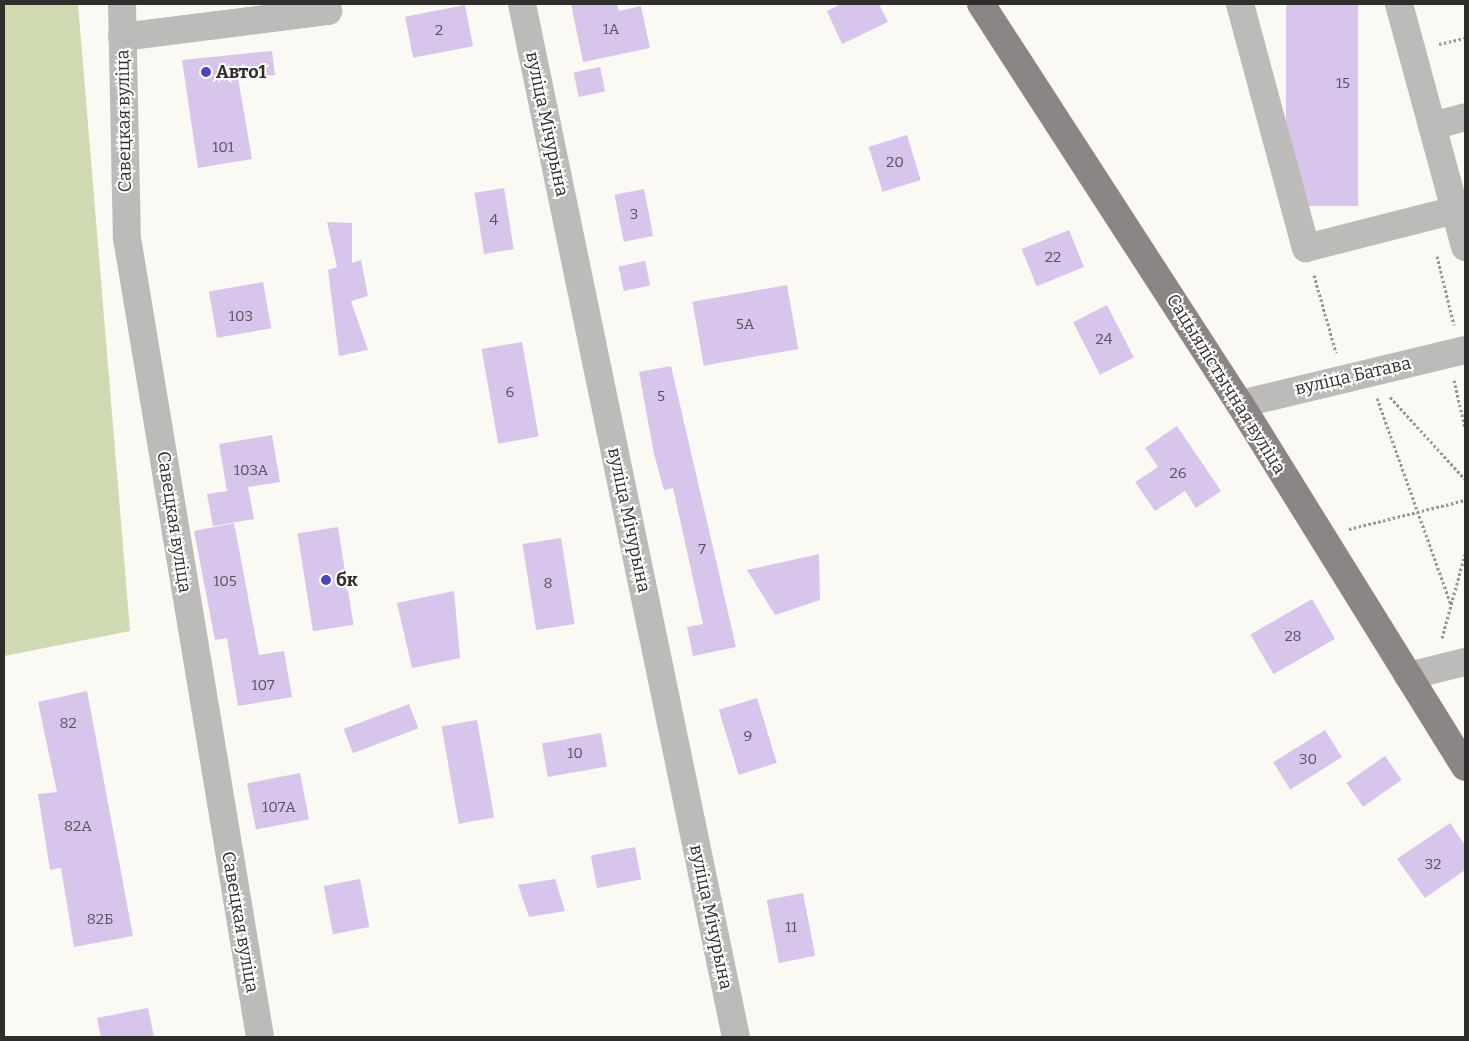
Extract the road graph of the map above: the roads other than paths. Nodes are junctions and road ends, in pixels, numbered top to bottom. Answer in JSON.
{"nodes":[{"id":1,"x":122,"y":4,"type":"edge"},
{"id":2,"x":326,"y":4,"type":"edge"},
{"id":3,"x":522,"y":4,"type":"edge"},
{"id":4,"x":981,"y":4,"type":"edge"},
{"id":5,"x":1240,"y":4,"type":"edge"},
{"id":6,"x":1400,"y":4,"type":"edge"},
{"id":7,"x":122,"y":37,"type":"junction"},
{"id":8,"x":1465,"y":117,"type":"edge"},
{"id":9,"x":1432,"y":126,"type":"junction"},
{"id":10,"x":1455,"y":210,"type":"junction"},
{"id":11,"x":1465,"y":247,"type":"edge"},
{"id":12,"x":1465,"y":350,"type":"edge"},
{"id":13,"x":1240,"y":404,"type":"junction"},
{"id":14,"x":1465,"y":662,"type":"edge"},
{"id":15,"x":1421,"y":673,"type":"junction"},
{"id":16,"x":1465,"y":768,"type":"edge"},
{"id":17,"x":260,"y":1037,"type":"edge"},
{"id":18,"x":736,"y":1037,"type":"edge"}],
"edges":[{"from":1,"to":7,"type":"street","name":"Савецкая вуліца"},
{"from":2,"to":7,"type":"street"},
{"from":3,"to":18,"type":"street","name":"вуліца Мічурына"},
{"from":4,"to":13,"type":"main road","name":"Сацыялістычная вуліца"},
{"from":5,"to":10,"type":"street"},
{"from":6,"to":9,"type":"street"},
{"from":7,"to":17,"type":"street","name":"Савецкая вуліца"},
{"from":8,"to":9,"type":"street"},
{"from":9,"to":10,"type":"street"},
{"from":10,"to":11,"type":"street"},
{"from":12,"to":13,"type":"street","name":"вуліца Батава"},
{"from":13,"to":15,"type":"main road","name":"Сацыялістычная вуліца"},
{"from":14,"to":15,"type":"street"},
{"from":15,"to":16,"type":"main road","name":"Сацыялістычная вуліца"}]}
